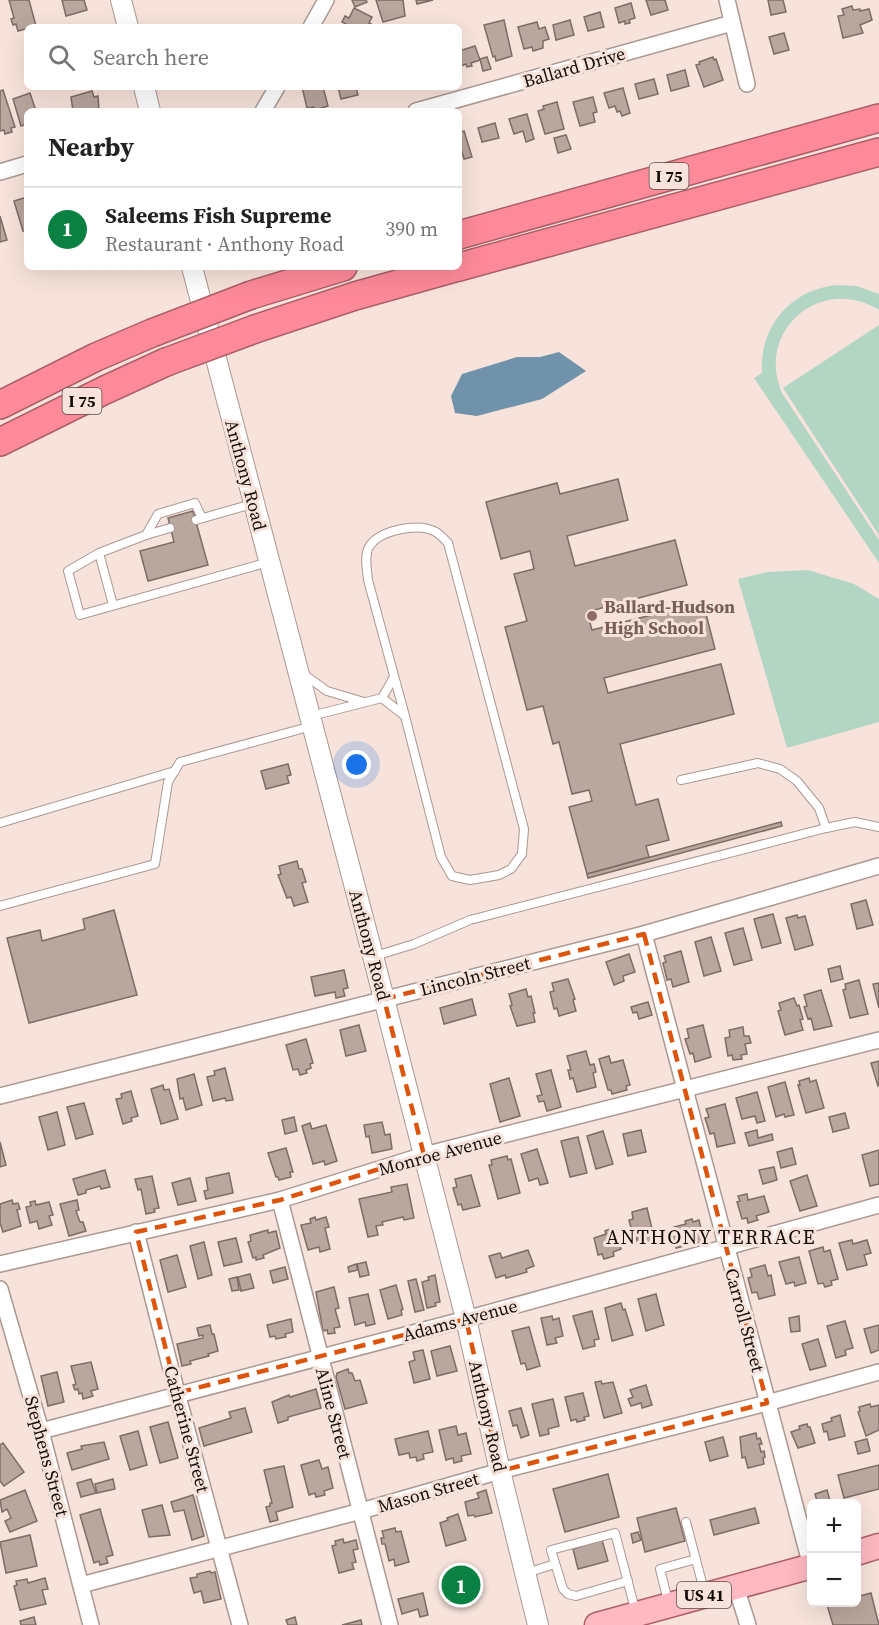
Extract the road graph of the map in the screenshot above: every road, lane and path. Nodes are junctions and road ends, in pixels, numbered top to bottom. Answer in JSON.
{"nodes":[{"id":1,"x":121,"y":0,"type":"edge"},
{"id":2,"x":326,"y":0,"type":"edge"},
{"id":3,"x":727,"y":0,"type":"edge"},
{"id":4,"x":732,"y":23,"type":"junction"},
{"id":5,"x":127,"y":24,"type":"edge"},
{"id":6,"x":313,"y":24,"type":"edge"},
{"id":7,"x":747,"y":84,"type":"dead end"},
{"id":8,"x":145,"y":90,"type":"edge"},
{"id":9,"x":275,"y":90,"type":"edge"},
{"id":10,"x":149,"y":108,"type":"edge"},
{"id":11,"x":265,"y":108,"type":"edge"},
{"id":12,"x":427,"y":108,"type":"edge"},
{"id":13,"x":879,"y":118,"type":"edge"},
{"id":14,"x":879,"y":152,"type":"edge"},
{"id":15,"x":24,"y":165,"type":"edge"},
{"id":16,"x":879,"y":168,"type":"edge"},
{"id":17,"x":0,"y":172,"type":"edge"},
{"id":18,"x":764,"y":183,"type":"junction"},
{"id":19,"x":462,"y":234,"type":"edge"},
{"id":20,"x":462,"y":266,"type":"edge"},
{"id":21,"x":193,"y":270,"type":"edge"},
{"id":22,"x":334,"y":270,"type":"edge"},
{"id":23,"x":447,"y":270,"type":"edge"},
{"id":24,"x":5,"y":401,"type":"edge"},
{"id":25,"x":0,"y":442,"type":"edge"},
{"id":26,"x":254,"y":503,"type":"junction"},
{"id":27,"x":170,"y":528,"type":"dead end"},
{"id":28,"x":146,"y":535,"type":"junction"},
{"id":29,"x":99,"y":553,"type":"junction"},
{"id":30,"x":269,"y":562,"type":"junction"},
{"id":31,"x":113,"y":605,"type":"junction"},
{"id":32,"x":298,"y":670,"type":"junction"},
{"id":33,"x":394,"y":677,"type":"junction"},
{"id":34,"x":382,"y":698,"type":"junction"},
{"id":35,"x":366,"y":702,"type":"junction"},
{"id":36,"x":405,"y":716,"type":"junction"},
{"id":37,"x":311,"y":721,"type":"junction"},
{"id":38,"x":176,"y":771,"type":"junction"},
{"id":39,"x":681,"y":780,"type":"dead end"},
{"id":40,"x":0,"y":823,"type":"edge"},
{"id":41,"x":879,"y":827,"type":"edge"},
{"id":42,"x":826,"y":828,"type":"junction"},
{"id":43,"x":879,"y":866,"type":"edge"},
{"id":44,"x":0,"y":906,"type":"edge"},
{"id":45,"x":644,"y":934,"type":"junction"},
{"id":46,"x":373,"y":956,"type":"junction"},
{"id":47,"x":384,"y":999,"type":"junction"},
{"id":48,"x":879,"y":1040,"type":"edge"},
{"id":49,"x":686,"y":1090,"type":"junction"},
{"id":50,"x":0,"y":1096,"type":"edge"},
{"id":51,"x":424,"y":1155,"type":"junction"},
{"id":52,"x":280,"y":1200,"type":"junction"},
{"id":53,"x":879,"y":1205,"type":"edge"},
{"id":54,"x":136,"y":1232,"type":"junction"},
{"id":55,"x":726,"y":1248,"type":"junction"},
{"id":56,"x":0,"y":1264,"type":"edge"},
{"id":57,"x":0,"y":1288,"type":"edge"},
{"id":58,"x":466,"y":1318,"type":"junction"},
{"id":59,"x":319,"y":1356,"type":"junction"},
{"id":60,"x":879,"y":1372,"type":"edge"},
{"id":61,"x":177,"y":1393,"type":"junction"},
{"id":62,"x":767,"y":1403,"type":"junction"},
{"id":63,"x":41,"y":1431,"type":"junction"},
{"id":64,"x":500,"y":1471,"type":"junction"},
{"id":65,"x":361,"y":1511,"type":"junction"},
{"id":66,"x":686,"y":1522,"type":"dead end"},
{"id":67,"x":879,"y":1546,"type":"edge"},
{"id":68,"x":219,"y":1547,"type":"junction"},
{"id":69,"x":861,"y":1551,"type":"edge"},
{"id":70,"x":807,"y":1553,"type":"edge"},
{"id":71,"x":696,"y":1559,"type":"junction"},
{"id":72,"x":555,"y":1564,"type":"junction"},
{"id":73,"x":807,"y":1567,"type":"edge"},
{"id":74,"x":526,"y":1573,"type":"junction"},
{"id":75,"x":628,"y":1581,"type":"junction"},
{"id":76,"x":81,"y":1585,"type":"junction"},
{"id":77,"x":736,"y":1587,"type":"junction"},
{"id":78,"x":705,"y":1595,"type":"junction"},
{"id":79,"x":652,"y":1612,"type":"junction"},
{"id":80,"x":91,"y":1625,"type":"edge"},
{"id":81,"x":240,"y":1625,"type":"edge"},
{"id":82,"x":390,"y":1625,"type":"edge"},
{"id":83,"x":537,"y":1625,"type":"edge"},
{"id":84,"x":597,"y":1625,"type":"edge"},
{"id":85,"x":748,"y":1625,"type":"edge"}],
"edges":[{"from":1,"to":5,"type":"street"},
{"from":2,"to":6,"type":"street"},
{"from":3,"to":4,"type":"street"},
{"from":4,"to":7,"type":"street"},
{"from":4,"to":12,"type":"street","name":"Ballard Drive"},
{"from":8,"to":10,"type":"street"},
{"from":9,"to":11,"type":"street"},
{"from":13,"to":19,"type":"highway","number":"I 75"},
{"from":14,"to":18,"type":"highway","number":"I 75"},
{"from":15,"to":17,"type":"street"},
{"from":16,"to":18,"type":"highway"},
{"from":18,"to":20,"type":"highway","number":"I 75"},
{"from":21,"to":26,"type":"street","name":"Anthony Road"},
{"from":22,"to":24,"type":"highway","number":"I 75","bridge":true},
{"from":23,"to":25,"type":"highway","number":"I 75","bridge":true},
{"from":26,"to":28,"type":"lane"},
{"from":26,"to":30,"type":"street","name":"Anthony Road"},
{"from":27,"to":28,"type":"lane"},
{"from":28,"to":29,"type":"lane"},
{"from":29,"to":31,"type":"lane"},
{"from":29,"to":31,"type":"lane"},
{"from":30,"to":31,"type":"lane"},
{"from":30,"to":32,"type":"street","name":"Anthony Road"},
{"from":32,"to":35,"type":"lane"},
{"from":32,"to":37,"type":"street","name":"Anthony Road"},
{"from":33,"to":34,"type":"lane"},
{"from":33,"to":36,"type":"lane"},
{"from":33,"to":36,"type":"lane"},
{"from":34,"to":35,"type":"lane"},
{"from":34,"to":36,"type":"lane"},
{"from":35,"to":37,"type":"lane"},
{"from":37,"to":38,"type":"lane"},
{"from":37,"to":46,"type":"street","name":"Anthony Road"},
{"from":38,"to":40,"type":"lane"},
{"from":38,"to":44,"type":"lane"},
{"from":39,"to":42,"type":"lane"},
{"from":41,"to":42,"type":"lane"},
{"from":42,"to":46,"type":"lane"},
{"from":43,"to":45,"type":"street","name":"Lincoln Street"},
{"from":45,"to":47,"type":"street","name":"Lincoln Street"},
{"from":45,"to":49,"type":"street","name":"Carroll Street"},
{"from":46,"to":47,"type":"street","name":"Anthony Road"},
{"from":47,"to":50,"type":"street","name":"Lincoln Street"},
{"from":47,"to":51,"type":"street","name":"Anthony Road"},
{"from":48,"to":49,"type":"street","name":"Monroe Avenue"},
{"from":49,"to":51,"type":"street","name":"Monroe Avenue"},
{"from":49,"to":55,"type":"street","name":"Carroll Street"},
{"from":51,"to":52,"type":"street","name":"Monroe Avenue"},
{"from":51,"to":58,"type":"street","name":"Anthony Road"},
{"from":52,"to":54,"type":"street","name":"Monroe Avenue"},
{"from":52,"to":59,"type":"street","name":"Aline Street"},
{"from":53,"to":55,"type":"street","name":"Adams Avenue"},
{"from":54,"to":56,"type":"street","name":"Monroe Avenue"},
{"from":54,"to":61,"type":"street","name":"Catherine Street"},
{"from":55,"to":58,"type":"street","name":"Adams Avenue"},
{"from":55,"to":62,"type":"street","name":"Carroll Street"},
{"from":57,"to":63,"type":"street","name":"Stephens Street"},
{"from":58,"to":59,"type":"street","name":"Adams Avenue"},
{"from":58,"to":64,"type":"street","name":"Anthony Road"},
{"from":59,"to":61,"type":"street","name":"Adams Avenue"},
{"from":59,"to":65,"type":"street","name":"Aline Street"},
{"from":60,"to":62,"type":"street","name":"Mason Street"},
{"from":61,"to":63,"type":"street","name":"Adams Avenue"},
{"from":61,"to":68,"type":"street","name":"Catherine Street"},
{"from":62,"to":64,"type":"street","name":"Mason Street"},
{"from":62,"to":70,"type":"street","name":"Carroll Street"},
{"from":63,"to":76,"type":"street","name":"Stephens Street"},
{"from":64,"to":65,"type":"street","name":"Mason Street"},
{"from":64,"to":74,"type":"street","name":"Anthony Road"},
{"from":65,"to":68,"type":"street","name":"Mason Street"},
{"from":65,"to":82,"type":"street","name":"Aline Street"},
{"from":66,"to":71,"type":"lane"},
{"from":67,"to":69,"type":"main road"},
{"from":68,"to":76,"type":"street","name":"Mason Street"},
{"from":68,"to":81,"type":"street","name":"Catherine Street"},
{"from":71,"to":78,"type":"lane"},
{"from":71,"to":79,"type":"lane"},
{"from":72,"to":74,"type":"lane"},
{"from":72,"to":75,"type":"lane"},
{"from":72,"to":75,"type":"lane"},
{"from":73,"to":77,"type":"main road","number":"US 41"},
{"from":74,"to":83,"type":"street","name":"Anthony Road"},
{"from":75,"to":79,"type":"lane"},
{"from":76,"to":80,"type":"street","name":"Stephens Street"},
{"from":77,"to":78,"type":"main road","number":"US 41"},
{"from":77,"to":85,"type":"street"},
{"from":78,"to":79,"type":"main road","number":"US 41"},
{"from":79,"to":84,"type":"main road","number":"US 41"}]}
